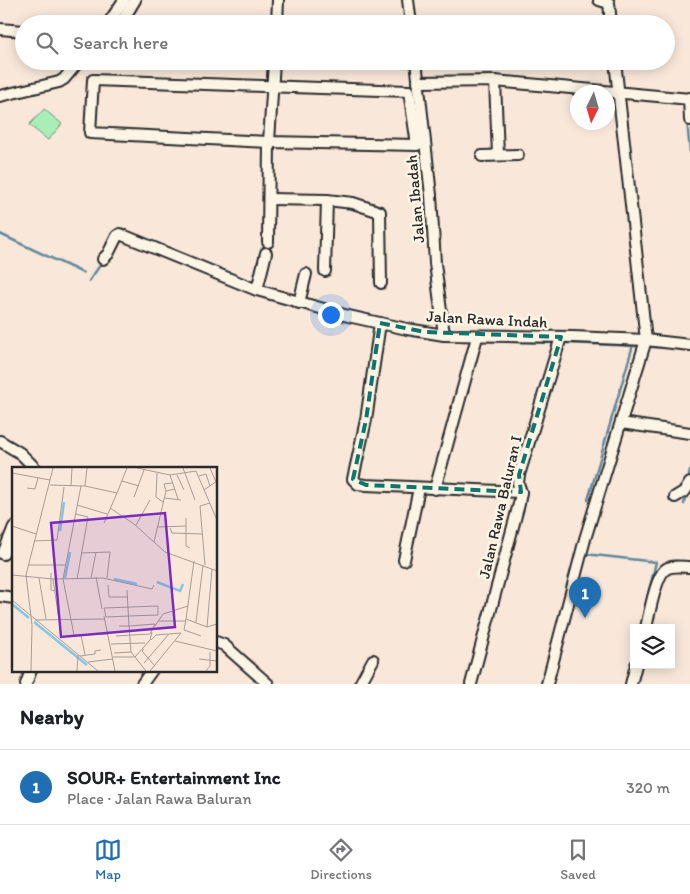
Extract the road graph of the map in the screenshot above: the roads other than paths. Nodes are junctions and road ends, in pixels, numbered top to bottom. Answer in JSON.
{"nodes":[{"id":1,"x":124,"y":0,"type":"edge"},
{"id":2,"x":135,"y":0,"type":"edge"},
{"id":3,"x":278,"y":0,"type":"edge"},
{"id":4,"x":408,"y":0,"type":"edge"},
{"id":5,"x":599,"y":0,"type":"edge"},
{"id":6,"x":114,"y":15,"type":"edge"},
{"id":7,"x":125,"y":15,"type":"edge"},
{"id":8,"x":277,"y":15,"type":"edge"},
{"id":9,"x":410,"y":15,"type":"edge"},
{"id":10,"x":610,"y":15,"type":"edge"},
{"id":11,"x":0,"y":29,"type":"edge"},
{"id":12,"x":15,"y":30,"type":"edge"},
{"id":13,"x":72,"y":70,"type":"edge"},
{"id":14,"x":274,"y":70,"type":"edge"},
{"id":15,"x":417,"y":70,"type":"edge"},
{"id":16,"x":616,"y":70,"type":"edge"},
{"id":17,"x":495,"y":81,"type":"junction"},
{"id":18,"x":418,"y":82,"type":"junction"},
{"id":19,"x":273,"y":86,"type":"junction"},
{"id":20,"x":618,"y":91,"type":"junction"},
{"id":21,"x":0,"y":96,"type":"edge"},
{"id":22,"x":689,"y":98,"type":"edge"},
{"id":23,"x":690,"y":120,"type":"edge"},
{"id":24,"x":269,"y":142,"type":"junction"},
{"id":25,"x":498,"y":155,"type":"junction"},
{"id":26,"x":518,"y":155,"type":"dead end"},
{"id":27,"x":482,"y":156,"type":"dead end"},
{"id":28,"x":270,"y":199,"type":"junction"},
{"id":29,"x":327,"y":200,"type":"junction"},
{"id":30,"x":268,"y":242,"type":"dead end"},
{"id":31,"x":266,"y":253,"type":"dead end"},
{"id":32,"x":103,"y":259,"type":"dead end"},
{"id":33,"x":325,"y":271,"type":"dead end"},
{"id":34,"x":306,"y":274,"type":"dead end"},
{"id":35,"x":381,"y":283,"type":"dead end"},
{"id":36,"x":257,"y":290,"type":"junction"},
{"id":37,"x":299,"y":303,"type":"junction"},
{"id":38,"x":380,"y":323,"type":"junction"},
{"id":39,"x":444,"y":335,"type":"junction"},
{"id":40,"x":477,"y":336,"type":"junction"},
{"id":41,"x":561,"y":338,"type":"junction"},
{"id":42,"x":646,"y":340,"type":"junction"},
{"id":43,"x":690,"y":345,"type":"edge"},
{"id":44,"x":621,"y":423,"type":"junction"},
{"id":45,"x":690,"y":433,"type":"edge"},
{"id":46,"x":0,"y":441,"type":"edge"},
{"id":47,"x":34,"y":467,"type":"edge"},
{"id":48,"x":690,"y":483,"type":"edge"},
{"id":49,"x":419,"y":488,"type":"junction"},
{"id":50,"x":435,"y":489,"type":"junction"},
{"id":51,"x":520,"y":492,"type":"junction"},
{"id":52,"x":675,"y":497,"type":"dead end"},
{"id":53,"x":12,"y":533,"type":"edge"},
{"id":54,"x":4,"y":554,"type":"dead end"},
{"id":55,"x":404,"y":560,"type":"dead end"},
{"id":56,"x":690,"y":567,"type":"edge"},
{"id":57,"x":647,"y":624,"type":"edge"},
{"id":58,"x":218,"y":643,"type":"edge"},
{"id":59,"x":373,"y":660,"type":"dead end"},
{"id":60,"x":635,"y":669,"type":"edge"},
{"id":61,"x":30,"y":672,"type":"edge"},
{"id":62,"x":151,"y":672,"type":"edge"},
{"id":63,"x":26,"y":684,"type":"edge"},
{"id":64,"x":142,"y":684,"type":"edge"},
{"id":65,"x":268,"y":684,"type":"edge"},
{"id":66,"x":360,"y":684,"type":"edge"},
{"id":67,"x":471,"y":684,"type":"edge"},
{"id":68,"x":547,"y":684,"type":"edge"},
{"id":69,"x":631,"y":684,"type":"edge"}],
"edges":[{"from":1,"to":6,"type":"street"},
{"from":2,"to":7,"type":"street"},
{"from":3,"to":8,"type":"street"},
{"from":4,"to":9,"type":"street"},
{"from":5,"to":10,"type":"street"},
{"from":11,"to":12,"type":"street"},
{"from":13,"to":21,"type":"street"},
{"from":14,"to":19,"type":"street"},
{"from":15,"to":18,"type":"street","name":"Jalan Ibadah"},
{"from":16,"to":20,"type":"street"},
{"from":17,"to":18,"type":"street"},
{"from":17,"to":20,"type":"street"},
{"from":17,"to":25,"type":"street"},
{"from":18,"to":39,"type":"street","name":"Jalan Ibadah"},
{"from":19,"to":24,"type":"street"},
{"from":19,"to":24,"type":"street"},
{"from":19,"to":24,"type":"street"},
{"from":20,"to":22,"type":"street"},
{"from":20,"to":42,"type":"street"},
{"from":22,"to":23,"type":"street"},
{"from":24,"to":28,"type":"street"},
{"from":25,"to":26,"type":"street"},
{"from":25,"to":27,"type":"street"},
{"from":28,"to":29,"type":"street"},
{"from":28,"to":30,"type":"street"},
{"from":29,"to":33,"type":"street"},
{"from":29,"to":35,"type":"street"},
{"from":31,"to":36,"type":"street"},
{"from":32,"to":36,"type":"street","name":"Jalan Rawa Indah"},
{"from":34,"to":37,"type":"street"},
{"from":36,"to":37,"type":"street","name":"Jalan Rawa Indah"},
{"from":37,"to":38,"type":"street","name":"Jalan Rawa Indah"},
{"from":38,"to":39,"type":"street","name":"Jalan Rawa Indah"},
{"from":38,"to":49,"type":"street"},
{"from":39,"to":40,"type":"street","name":"Jalan Rawa Indah"},
{"from":40,"to":41,"type":"street","name":"Jalan Rawa Indah"},
{"from":40,"to":50,"type":"street"},
{"from":41,"to":42,"type":"street","name":"Jalan Rawa Indah"},
{"from":41,"to":51,"type":"street","name":"Jalan Rawa Baluran I"},
{"from":42,"to":43,"type":"street","name":"Jalan Rawa Indah"},
{"from":42,"to":44,"type":"street"},
{"from":44,"to":45,"type":"street"},
{"from":44,"to":68,"type":"street"},
{"from":46,"to":47,"type":"street"},
{"from":48,"to":52,"type":"street"},
{"from":49,"to":50,"type":"street"},
{"from":49,"to":55,"type":"street"},
{"from":50,"to":51,"type":"street"},
{"from":51,"to":67,"type":"street","name":"Jalan Rawa Baluran I"},
{"from":53,"to":54,"type":"street"},
{"from":56,"to":57,"type":"street"},
{"from":58,"to":65,"type":"street"},
{"from":59,"to":66,"type":"street"},
{"from":60,"to":69,"type":"street"},
{"from":61,"to":63,"type":"street"},
{"from":62,"to":64,"type":"street"}]}
